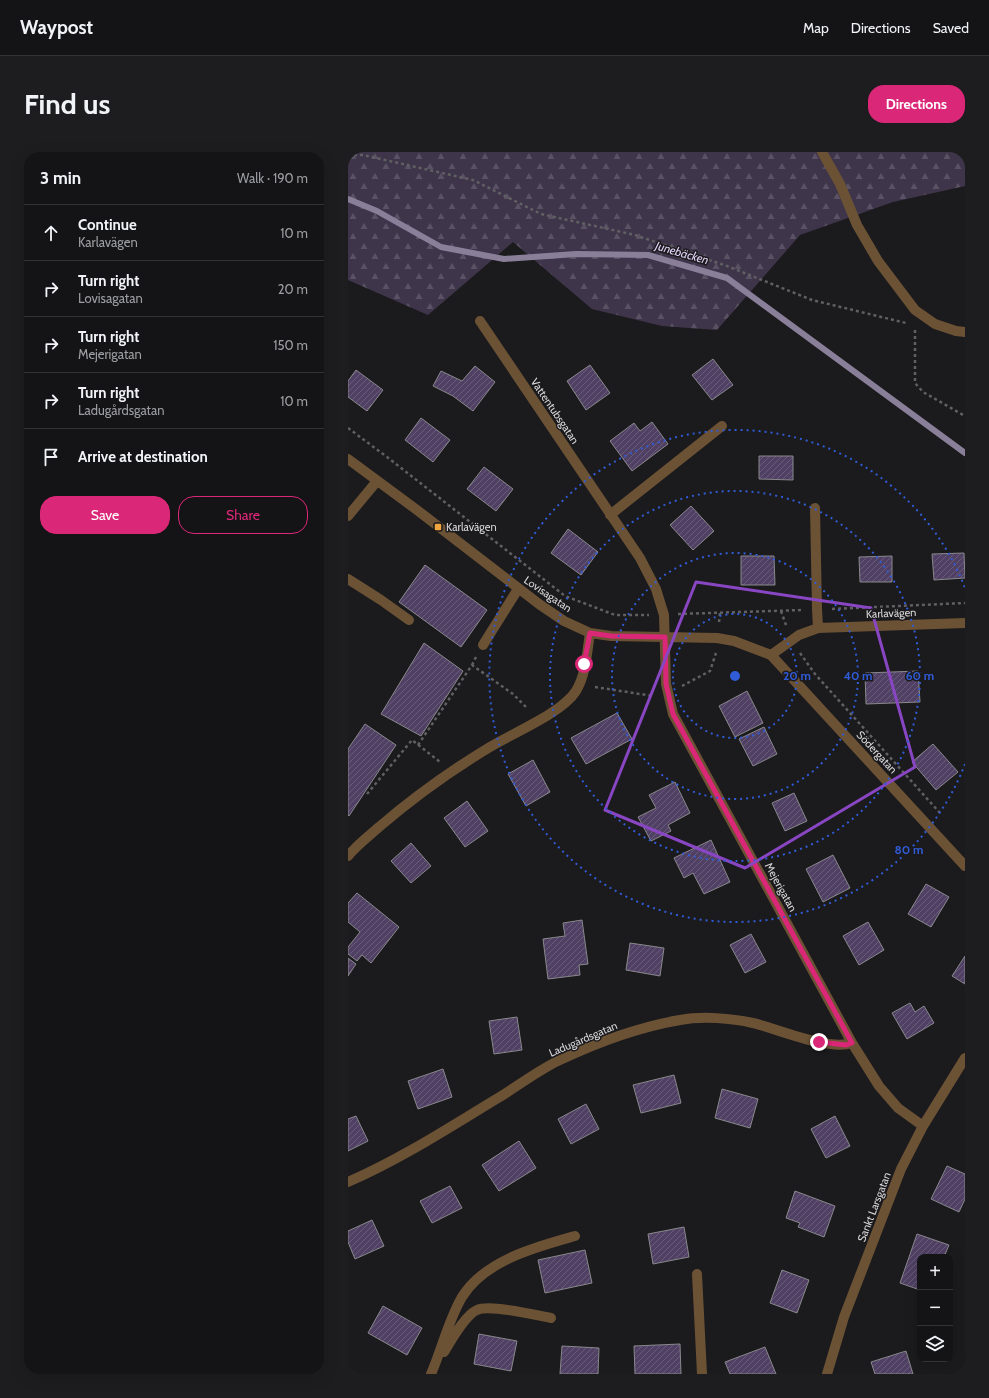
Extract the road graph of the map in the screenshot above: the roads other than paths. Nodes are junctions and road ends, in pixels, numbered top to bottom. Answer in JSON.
{"nodes":[{"id":1,"x":822,"y":152,"type":"edge"},
{"id":2,"x":480,"y":321,"type":"dead end"},
{"id":3,"x":965,"y":332,"type":"edge"},
{"id":4,"x":722,"y":426,"type":"dead end"},
{"id":5,"x":348,"y":459,"type":"edge"},
{"id":6,"x":377,"y":481,"type":"junction"},
{"id":7,"x":815,"y":508,"type":"dead end"},
{"id":8,"x":610,"y":515,"type":"junction"},
{"id":9,"x":348,"y":516,"type":"edge"},
{"id":10,"x":348,"y":578,"type":"edge"},
{"id":11,"x":518,"y":589,"type":"junction"},
{"id":12,"x":409,"y":620,"type":"dead end"},
{"id":13,"x":965,"y":623,"type":"edge"},
{"id":14,"x":818,"y":628,"type":"junction"},
{"id":15,"x":590,"y":633,"type":"junction"},
{"id":16,"x":665,"y":637,"type":"junction"},
{"id":17,"x":483,"y":645,"type":"dead end"},
{"id":18,"x":771,"y":655,"type":"junction"},
{"id":19,"x":348,"y":856,"type":"edge"},
{"id":20,"x":965,"y":866,"type":"edge"},
{"id":21,"x":852,"y":1043,"type":"junction"},
{"id":22,"x":965,"y":1058,"type":"edge"},
{"id":23,"x":923,"y":1126,"type":"junction"},
{"id":24,"x":348,"y":1182,"type":"edge"},
{"id":25,"x":575,"y":1236,"type":"dead end"},
{"id":26,"x":697,"y":1274,"type":"dead end"},
{"id":27,"x":551,"y":1318,"type":"dead end"},
{"id":28,"x":432,"y":1370,"type":"edge"},
{"id":29,"x":702,"y":1374,"type":"edge"},
{"id":30,"x":827,"y":1374,"type":"edge"}],
"edges":[{"from":1,"to":3,"type":"street"},
{"from":2,"to":8,"type":"street","name":"Vattentubsgatan"},
{"from":4,"to":8,"type":"street"},
{"from":5,"to":6,"type":"street","name":"Lovisagatan"},
{"from":6,"to":9,"type":"street"},
{"from":6,"to":11,"type":"street","name":"Lovisagatan"},
{"from":7,"to":14,"type":"street"},
{"from":8,"to":16,"type":"street","name":"Vattentubsgatan"},
{"from":10,"to":12,"type":"street"},
{"from":11,"to":15,"type":"street","name":"Lovisagatan"},
{"from":11,"to":17,"type":"street"},
{"from":13,"to":14,"type":"street","name":"Karlavägen"},
{"from":14,"to":18,"type":"street","name":"Karlavägen"},
{"from":15,"to":16,"type":"street","name":"Lovisagatan"},
{"from":15,"to":19,"type":"street"},
{"from":16,"to":18,"type":"street","name":"Lovisagatan"},
{"from":16,"to":21,"type":"street","name":"Mejerigatan"},
{"from":18,"to":20,"type":"street","name":"Södergatan"},
{"from":21,"to":23,"type":"street","name":"Mejerigatan"},
{"from":21,"to":24,"type":"street","name":"Ladugårdsgatan"},
{"from":22,"to":23,"type":"street","name":"Sankt Larsgatan"},
{"from":23,"to":30,"type":"street","name":"Sankt Larsgatan"},
{"from":25,"to":28,"type":"street"},
{"from":26,"to":29,"type":"street"},
{"from":27,"to":28,"type":"street"}]}
